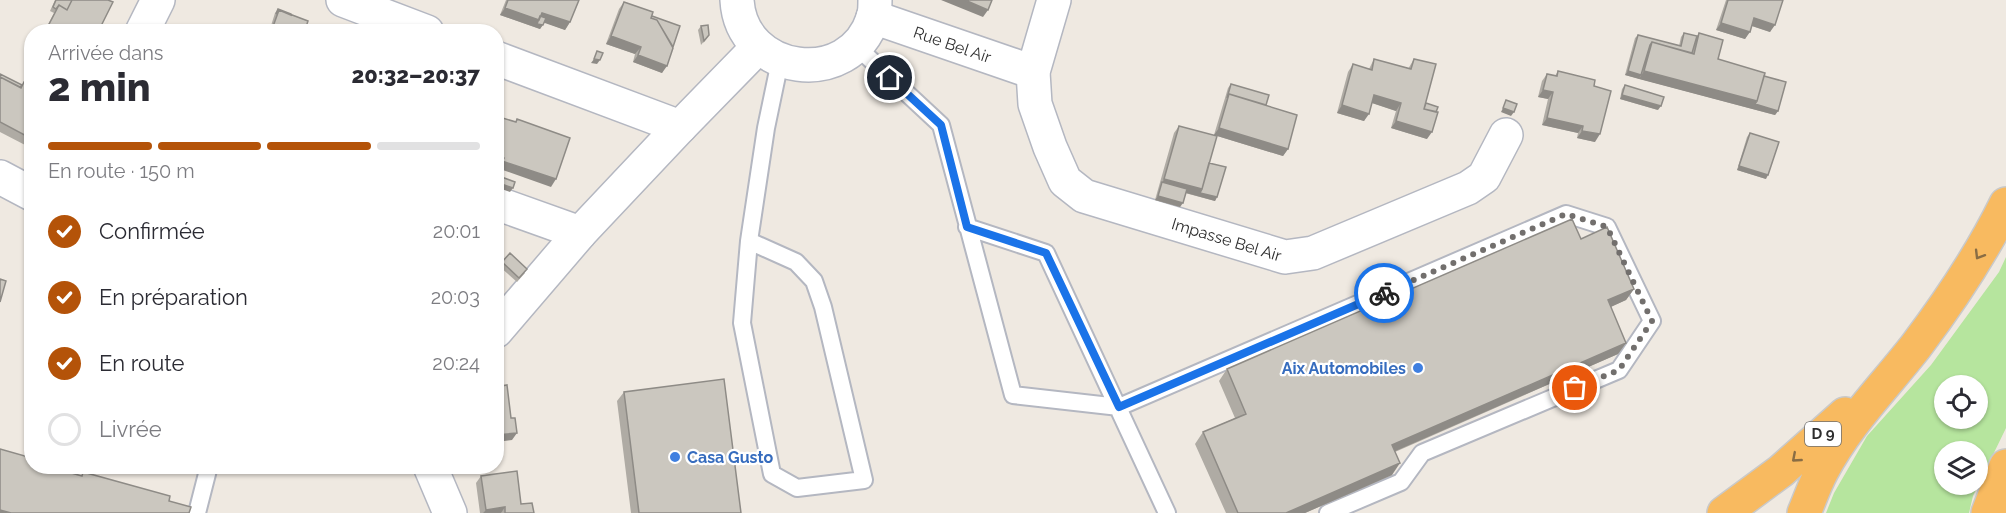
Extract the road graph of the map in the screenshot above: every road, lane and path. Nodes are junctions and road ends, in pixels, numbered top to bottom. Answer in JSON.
{"nodes":[{"id":1,"x":158,"y":0,"type":"edge"},
{"id":2,"x":343,"y":0,"type":"edge"},
{"id":3,"x":737,"y":0,"type":"edge"},
{"id":4,"x":1054,"y":0,"type":"edge"},
{"id":5,"x":874,"y":9,"type":"edge"},
{"id":6,"x":146,"y":24,"type":"edge"},
{"id":7,"x":406,"y":24,"type":"edge"},
{"id":8,"x":856,"y":46,"type":"junction"},
{"id":9,"x":769,"y":54,"type":"junction"},
{"id":10,"x":504,"y":61,"type":"edge"},
{"id":11,"x":1033,"y":72,"type":"junction"},
{"id":12,"x":680,"y":127,"type":"junction"},
{"id":13,"x":1506,"y":135,"type":"dead end"},
{"id":14,"x":0,"y":177,"type":"edge"},
{"id":15,"x":24,"y":190,"type":"edge"},
{"id":16,"x":2006,"y":204,"type":"edge"},
{"id":17,"x":504,"y":206,"type":"edge"},
{"id":18,"x":967,"y":227,"type":"junction"},
{"id":19,"x":580,"y":233,"type":"junction"},
{"id":20,"x":749,"y":241,"type":"junction"},
{"id":21,"x":504,"y":322,"type":"edge"},
{"id":22,"x":1915,"y":347,"type":"junction"},
{"id":23,"x":1119,"y":407,"type":"junction"},
{"id":24,"x":2006,"y":466,"type":"edge"},
{"id":25,"x":207,"y":474,"type":"edge"},
{"id":26,"x":433,"y":474,"type":"edge"},
{"id":27,"x":196,"y":513,"type":"edge"},
{"id":28,"x":450,"y":513,"type":"edge"},
{"id":29,"x":1167,"y":513,"type":"edge"},
{"id":30,"x":1328,"y":513,"type":"edge"},
{"id":31,"x":1724,"y":513,"type":"edge"},
{"id":32,"x":1804,"y":513,"type":"edge"},
{"id":33,"x":1988,"y":513,"type":"edge"}],
"edges":[{"from":1,"to":6,"type":"street"},
{"from":2,"to":7,"type":"street"},
{"from":3,"to":9,"type":"street"},
{"from":4,"to":11,"type":"street","name":"Impasse Bel Air"},
{"from":5,"to":8,"type":"street"},
{"from":5,"to":11,"type":"street","name":"Rue Bel Air"},
{"from":8,"to":9,"type":"street"},
{"from":8,"to":18,"type":"lane"},
{"from":9,"to":12,"type":"street"},
{"from":9,"to":20,"type":"lane"},
{"from":10,"to":12,"type":"street"},
{"from":11,"to":13,"type":"street","name":"Impasse Bel Air"},
{"from":12,"to":19,"type":"street"},
{"from":14,"to":15,"type":"street"},
{"from":16,"to":22,"type":"highway","number":"D 9","one_way":true},
{"from":17,"to":19,"type":"street"},
{"from":18,"to":23,"type":"lane"},
{"from":18,"to":23,"type":"lane"},
{"from":19,"to":21,"type":"street"},
{"from":20,"to":20,"type":"lane"},
{"from":22,"to":31,"type":"highway","number":"D 9","one_way":true},
{"from":22,"to":32,"type":"highway","number":"D 9"},
{"from":23,"to":29,"type":"lane"},
{"from":23,"to":30,"type":"lane"},
{"from":24,"to":33,"type":"highway"},
{"from":25,"to":27,"type":"lane"},
{"from":26,"to":28,"type":"street"}]}
